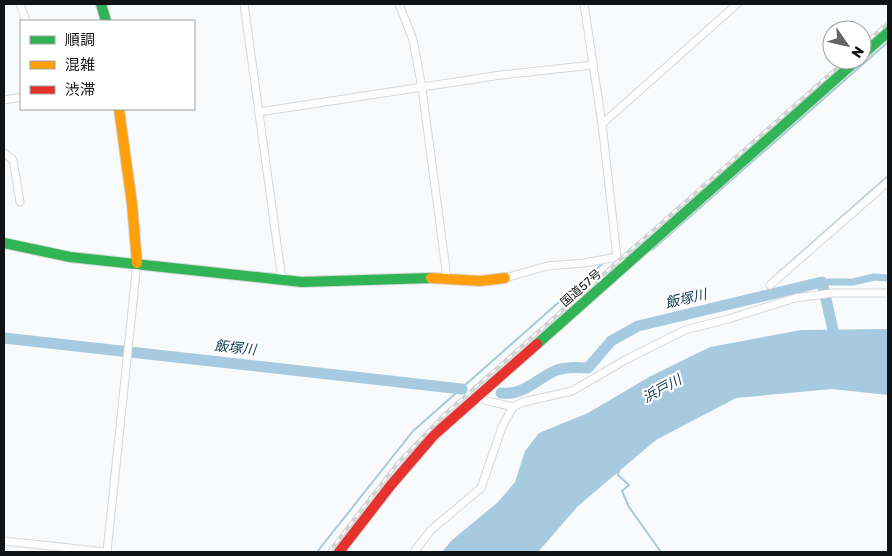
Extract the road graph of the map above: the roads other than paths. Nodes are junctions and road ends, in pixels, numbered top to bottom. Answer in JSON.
{"nodes":[{"id":1,"x":20,"y":4,"type":"edge"},
{"id":2,"x":101,"y":4,"type":"edge"},
{"id":3,"x":244,"y":4,"type":"edge"},
{"id":4,"x":399,"y":4,"type":"edge"},
{"id":5,"x":584,"y":4,"type":"edge"},
{"id":6,"x":737,"y":4,"type":"edge"},
{"id":7,"x":26,"y":20,"type":"edge"},
{"id":8,"x":106,"y":20,"type":"edge"},
{"id":9,"x":888,"y":32,"type":"edge"},
{"id":10,"x":872,"y":46,"type":"edge"},
{"id":11,"x":593,"y":65,"type":"junction"},
{"id":12,"x":846,"y":70,"type":"edge"},
{"id":13,"x":422,"y":88,"type":"junction"},
{"id":14,"x":20,"y":97,"type":"edge"},
{"id":15,"x":4,"y":100,"type":"edge"},
{"id":16,"x":119,"y":110,"type":"edge"},
{"id":17,"x":258,"y":112,"type":"junction"},
{"id":18,"x":602,"y":124,"type":"junction"},
{"id":19,"x":4,"y":153,"type":"edge"},
{"id":20,"x":888,"y":182,"type":"edge"},
{"id":21,"x":20,"y":202,"type":"dead end"},
{"id":22,"x":4,"y":243,"type":"edge"},
{"id":23,"x":617,"y":257,"type":"junction"},
{"id":24,"x":137,"y":263,"type":"junction"},
{"id":25,"x":626,"y":265,"type":"junction"},
{"id":26,"x":447,"y":278,"type":"junction"},
{"id":27,"x":505,"y":278,"type":"joint"},
{"id":28,"x":282,"y":280,"type":"junction"},
{"id":29,"x":770,"y":285,"type":"dead end"},
{"id":30,"x":888,"y":293,"type":"edge"},
{"id":31,"x":476,"y":398,"type":"junction"},
{"id":32,"x":513,"y":407,"type":"junction"},
{"id":33,"x":4,"y":540,"type":"edge"},
{"id":34,"x":107,"y":552,"type":"edge"},
{"id":35,"x":339,"y":552,"type":"edge"},
{"id":36,"x":414,"y":552,"type":"edge"}],
"edges":[{"from":1,"to":7,"type":"street"},
{"from":2,"to":8,"type":"main road"},
{"from":3,"to":17,"type":"street"},
{"from":4,"to":13,"type":"street"},
{"from":5,"to":11,"type":"street"},
{"from":6,"to":18,"type":"street"},
{"from":9,"to":10,"type":"main road"},
{"from":11,"to":13,"type":"street"},
{"from":11,"to":18,"type":"street"},
{"from":12,"to":25,"type":"main road","name":"国道57号"},
{"from":13,"to":17,"type":"street"},
{"from":13,"to":26,"type":"street"},
{"from":14,"to":15,"type":"street"},
{"from":16,"to":24,"type":"main road"},
{"from":17,"to":28,"type":"street"},
{"from":18,"to":23,"type":"street"},
{"from":19,"to":21,"type":"street"},
{"from":20,"to":29,"type":"street"},
{"from":22,"to":24,"type":"main road"},
{"from":23,"to":25,"type":"street"},
{"from":23,"to":27,"type":"street"},
{"from":24,"to":28,"type":"main road"},
{"from":24,"to":34,"type":"street"},
{"from":25,"to":31,"type":"main road","name":"国道57号"},
{"from":26,"to":27,"type":"main road"},
{"from":26,"to":28,"type":"main road"},
{"from":30,"to":32,"type":"street"},
{"from":31,"to":32,"type":"street"},
{"from":31,"to":35,"type":"main road","name":"国道57号"},
{"from":32,"to":36,"type":"street"},
{"from":33,"to":34,"type":"street"}]}
